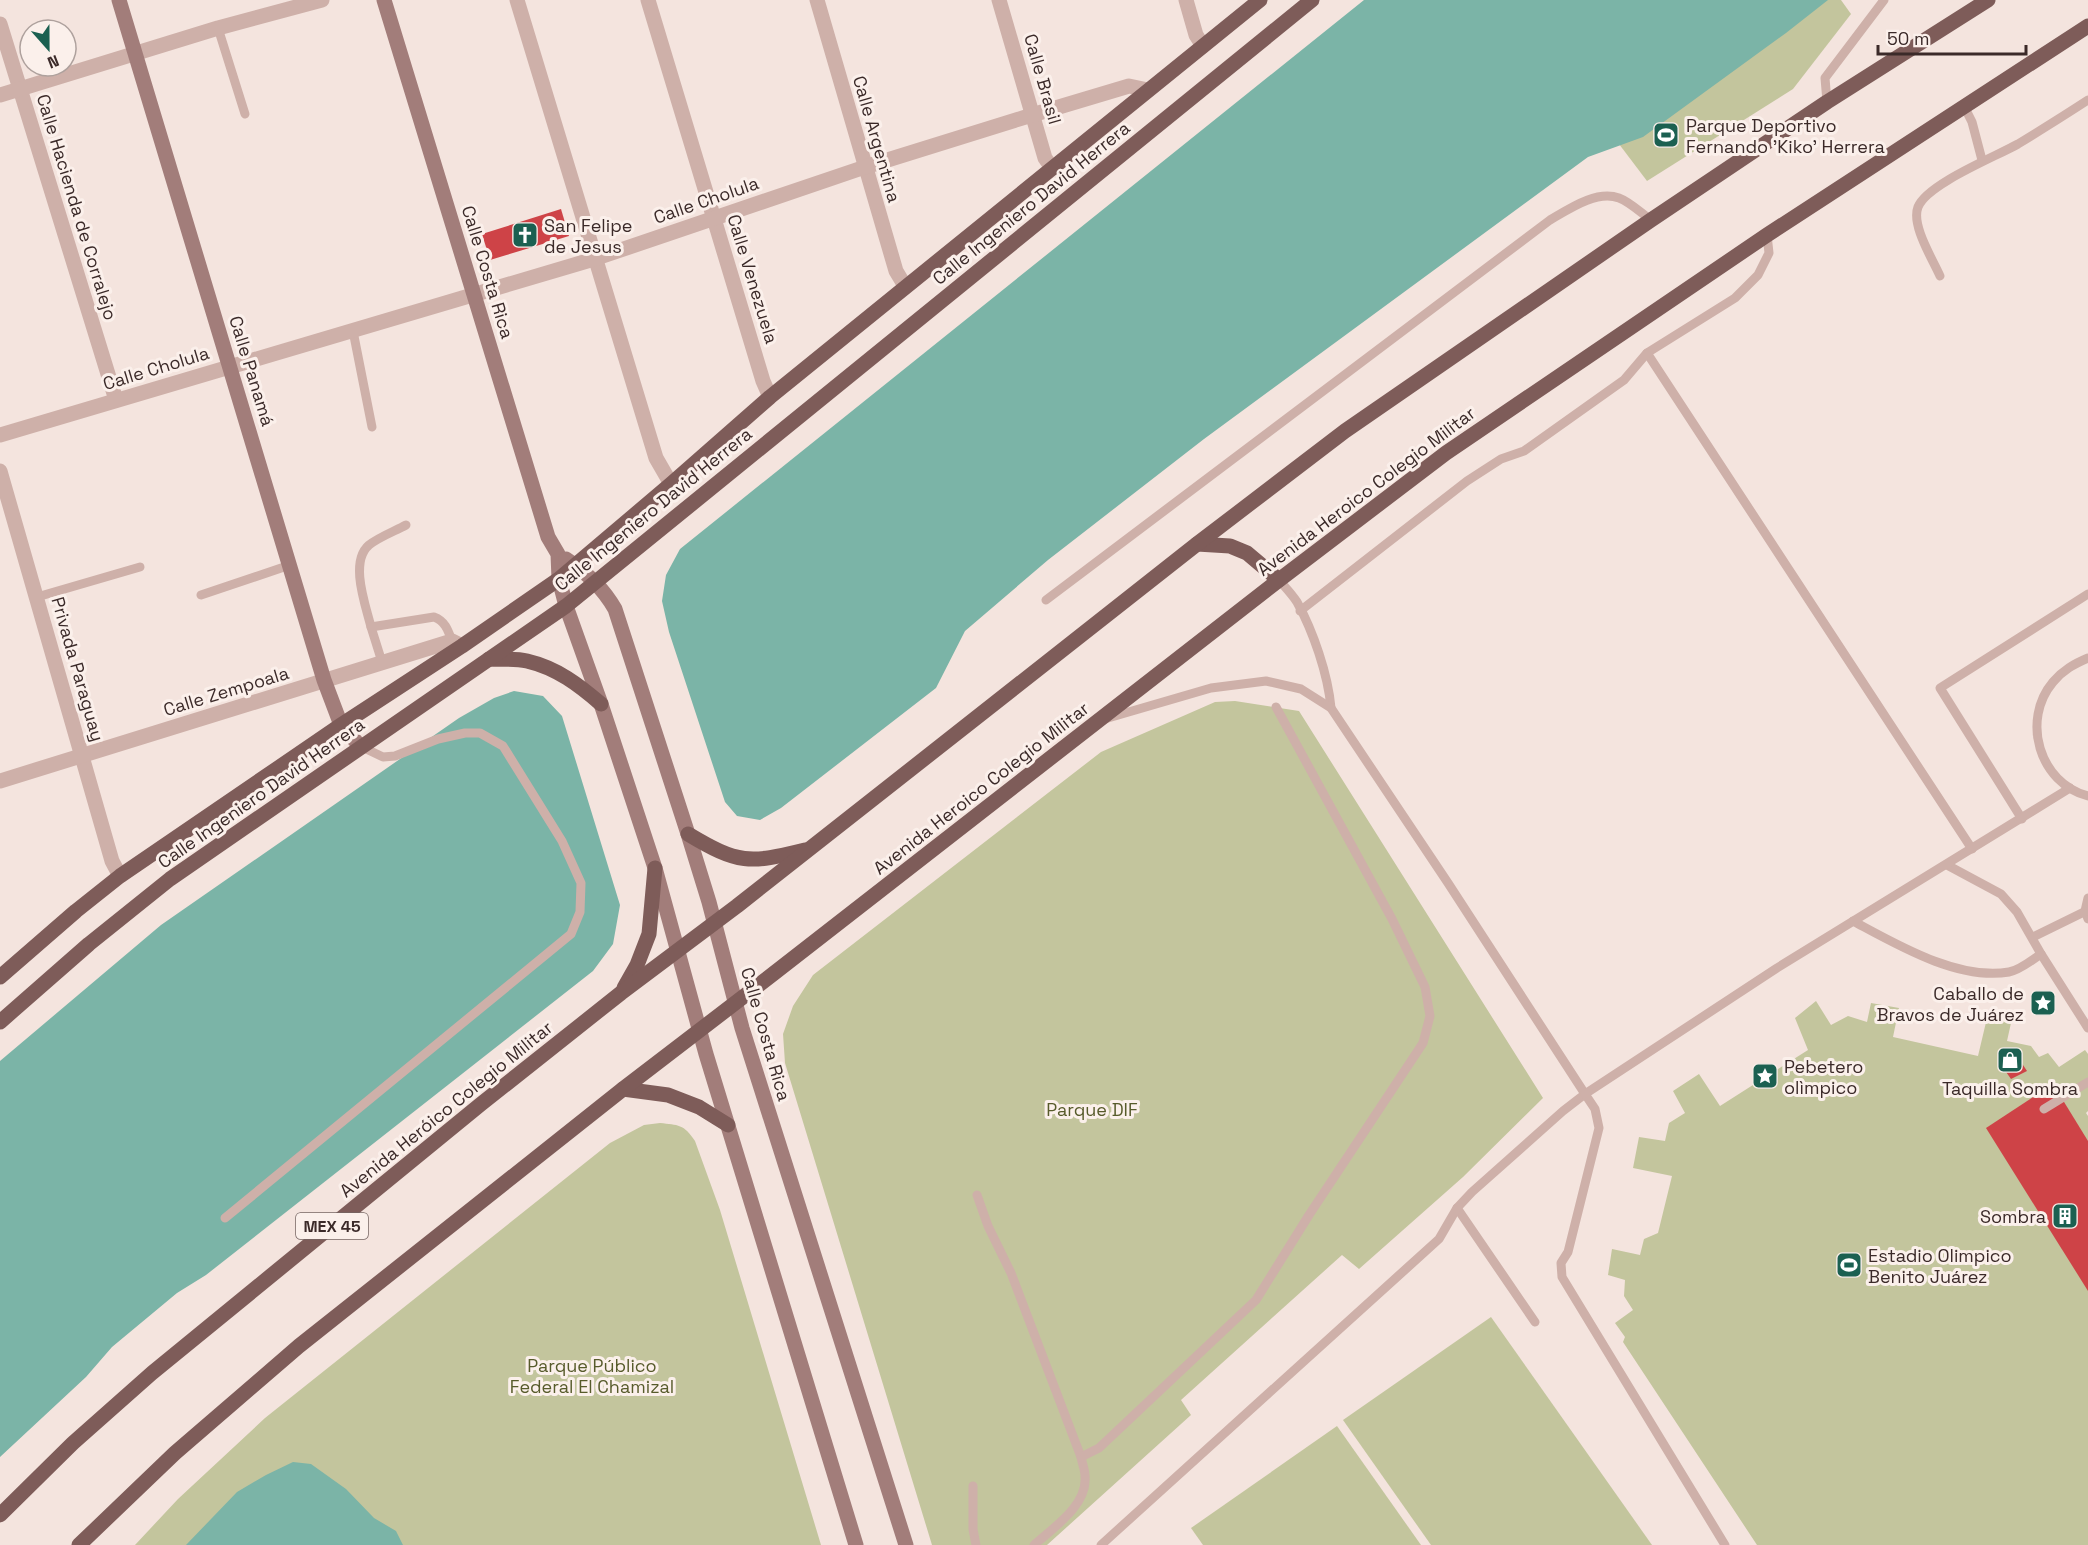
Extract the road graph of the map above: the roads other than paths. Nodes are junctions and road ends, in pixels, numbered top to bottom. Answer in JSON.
{"nodes":[{"id":1,"x":119,"y":0,"type":"edge"},
{"id":2,"x":322,"y":0,"type":"edge"},
{"id":3,"x":384,"y":0,"type":"edge"},
{"id":4,"x":517,"y":0,"type":"edge"},
{"id":5,"x":648,"y":0,"type":"edge"},
{"id":6,"x":817,"y":0,"type":"edge"},
{"id":7,"x":999,"y":0,"type":"edge"},
{"id":8,"x":1186,"y":0,"type":"edge"},
{"id":9,"x":1260,"y":0,"type":"edge"},
{"id":10,"x":1311,"y":0,"type":"edge"},
{"id":11,"x":1884,"y":0,"type":"edge"},
{"id":12,"x":1988,"y":0,"type":"edge"},
{"id":13,"x":0,"y":24,"type":"edge"},
{"id":14,"x":2088,"y":26,"type":"edge"},
{"id":15,"x":218,"y":28,"type":"junction"},
{"id":16,"x":1203,"y":46,"type":"junction"},
{"id":17,"x":136,"y":53,"type":"junction"},
{"id":18,"x":21,"y":89,"type":"junction"},
{"id":19,"x":1148,"y":90,"type":"junction"},
{"id":20,"x":0,"y":95,"type":"edge"},
{"id":21,"x":2088,"y":100,"type":"edge"},
{"id":22,"x":1827,"y":102,"type":"junction"},
{"id":23,"x":1964,"y":106,"type":"junction"},
{"id":24,"x":245,"y":114,"type":"dead end"},
{"id":25,"x":1032,"y":115,"type":"junction"},
{"id":26,"x":1982,"y":160,"type":"junction"},
{"id":27,"x":865,"y":167,"type":"junction"},
{"id":28,"x":1052,"y":168,"type":"junction"},
{"id":29,"x":714,"y":218,"type":"junction"},
{"id":30,"x":1651,"y":219,"type":"junction"},
{"id":31,"x":1767,"y":235,"type":"junction"},
{"id":32,"x":594,"y":259,"type":"junction"},
{"id":33,"x":1940,"y":276,"type":"dead end"},
{"id":34,"x":905,"y":286,"type":"junction"},
{"id":35,"x":475,"y":295,"type":"junction"},
{"id":36,"x":353,"y":331,"type":"junction"},
{"id":37,"x":1647,"y":353,"type":"junction"},
{"id":38,"x":231,"y":366,"type":"junction"},
{"id":39,"x":770,"y":397,"type":"junction"},
{"id":40,"x":116,"y":400,"type":"junction"},
{"id":41,"x":372,"y":427,"type":"dead end"},
{"id":42,"x":0,"y":435,"type":"edge"},
{"id":43,"x":0,"y":471,"type":"edge"},
{"id":44,"x":671,"y":484,"type":"junction"},
{"id":45,"x":406,"y":525,"type":"dead end"},
{"id":46,"x":1197,"y":544,"type":"junction"},
{"id":47,"x":558,"y":554,"type":"junction"},
{"id":48,"x":290,"y":565,"type":"junction"},
{"id":49,"x":575,"y":565,"type":"junction"},
{"id":50,"x":140,"y":567,"type":"dead end"},
{"id":51,"x":559,"y":579,"type":"junction"},
{"id":52,"x":1279,"y":580,"type":"junction"},
{"id":53,"x":595,"y":582,"type":"junction"},
{"id":54,"x":2088,"y":594,"type":"edge"},
{"id":55,"x":201,"y":595,"type":"dead end"},
{"id":56,"x":37,"y":597,"type":"junction"},
{"id":57,"x":1046,"y":600,"type":"dead end"},
{"id":58,"x":566,"y":606,"type":"junction"},
{"id":59,"x":1300,"y":611,"type":"junction"},
{"id":60,"x":371,"y":627,"type":"junction"},
{"id":61,"x":457,"y":644,"type":"junction"},
{"id":62,"x":2088,"y":658,"type":"edge"},
{"id":63,"x":489,"y":659,"type":"junction"},
{"id":64,"x":382,"y":662,"type":"junction"},
{"id":65,"x":324,"y":680,"type":"junction"},
{"id":66,"x":601,"y":704,"type":"junction"},
{"id":67,"x":1276,"y":707,"type":"dead end"},
{"id":68,"x":1331,"y":708,"type":"junction"},
{"id":69,"x":1101,"y":720,"type":"junction"},
{"id":70,"x":341,"y":725,"type":"junction"},
{"id":71,"x":360,"y":746,"type":"junction"},
{"id":72,"x":83,"y":756,"type":"junction"},
{"id":73,"x":0,"y":781,"type":"edge"},
{"id":74,"x":2070,"y":788,"type":"junction"},
{"id":75,"x":2088,"y":796,"type":"edge"},
{"id":76,"x":2022,"y":819,"type":"junction"},
{"id":77,"x":688,"y":834,"type":"junction"},
{"id":78,"x":811,"y":848,"type":"junction"},
{"id":79,"x":1972,"y":849,"type":"junction"},
{"id":80,"x":1947,"y":865,"type":"junction"},
{"id":81,"x":655,"y":868,"type":"junction"},
{"id":82,"x":120,"y":876,"type":"junction"},
{"id":83,"x":2088,"y":898,"type":"edge"},
{"id":84,"x":2087,"y":914,"type":"edge"},
{"id":85,"x":1853,"y":921,"type":"junction"},
{"id":86,"x":714,"y":924,"type":"junction"},
{"id":87,"x":2033,"y":937,"type":"junction"},
{"id":88,"x":676,"y":952,"type":"junction"},
{"id":89,"x":2042,"y":954,"type":"junction"},
{"id":90,"x":0,"y":977,"type":"edge"},
{"id":91,"x":621,"y":993,"type":"junction"},
{"id":92,"x":735,"y":1003,"type":"junction"},
{"id":93,"x":0,"y":1022,"type":"edge"},
{"id":94,"x":2088,"y":1028,"type":"edge"},
{"id":95,"x":699,"y":1030,"type":"junction"},
{"id":96,"x":2088,"y":1082,"type":"edge"},
{"id":97,"x":623,"y":1089,"type":"junction"},
{"id":98,"x":1585,"y":1094,"type":"junction"},
{"id":99,"x":2044,"y":1109,"type":"dead end"},
{"id":100,"x":728,"y":1125,"type":"junction"},
{"id":101,"x":977,"y":1194,"type":"dead end"},
{"id":102,"x":1457,"y":1208,"type":"junction"},
{"id":103,"x":225,"y":1218,"type":"dead end"},
{"id":104,"x":1535,"y":1322,"type":"dead end"},
{"id":105,"x":1081,"y":1457,"type":"junction"},
{"id":106,"x":973,"y":1486,"type":"dead end"},
{"id":107,"x":0,"y":1515,"type":"edge"},
{"id":108,"x":79,"y":1545,"type":"edge"},
{"id":109,"x":856,"y":1545,"type":"edge"},
{"id":110,"x":906,"y":1545,"type":"edge"},
{"id":111,"x":976,"y":1545,"type":"edge"},
{"id":112,"x":1034,"y":1545,"type":"edge"},
{"id":113,"x":1101,"y":1545,"type":"edge"},
{"id":114,"x":1725,"y":1545,"type":"edge"}],
"edges":[{"from":1,"to":17,"type":"main road","name":"Calle Panamá"},
{"from":2,"to":15,"type":"street"},
{"from":3,"to":35,"type":"main road","name":"Calle Costa Rica"},
{"from":4,"to":32,"type":"street"},
{"from":5,"to":29,"type":"street","name":"Calle Venezuela"},
{"from":6,"to":27,"type":"street","name":"Calle Argentina"},
{"from":7,"to":25,"type":"street","name":"Calle Brasil"},
{"from":8,"to":16,"type":"street"},
{"from":9,"to":16,"type":"main road","name":"Calle Ingeniero David Herrera"},
{"from":10,"to":53,"type":"main road","name":"Calle Ingeniero David Herrera"},
{"from":11,"to":22,"type":"lane"},
{"from":12,"to":22,"type":"main road"},
{"from":13,"to":18,"type":"street","name":"Calle Hacienda de Corralejo"},
{"from":14,"to":23,"type":"main road","name":"Avenida Heroico Colegio Militar"},
{"from":15,"to":17,"type":"street"},
{"from":15,"to":24,"type":"lane"},
{"from":16,"to":19,"type":"main road","name":"Calle Ingeniero David Herrera"},
{"from":17,"to":18,"type":"street"},
{"from":17,"to":38,"type":"main road","name":"Calle Panamá"},
{"from":18,"to":20,"type":"street"},
{"from":18,"to":40,"type":"street","name":"Calle Hacienda de Corralejo"},
{"from":19,"to":25,"type":"street","name":"Calle Cholula"},
{"from":19,"to":28,"type":"main road","name":"Calle Ingeniero David Herrera"},
{"from":21,"to":26,"type":"lane"},
{"from":22,"to":30,"type":"main road"},
{"from":23,"to":26,"type":"lane"},
{"from":23,"to":31,"type":"main road","name":"Avenida Heroico Colegio Militar"},
{"from":25,"to":27,"type":"street","name":"Calle Cholula"},
{"from":25,"to":28,"type":"street","name":"Calle Brasil"},
{"from":26,"to":33,"type":"lane"},
{"from":27,"to":29,"type":"street","name":"Calle Cholula"},
{"from":27,"to":34,"type":"street","name":"Calle Argentina"},
{"from":28,"to":34,"type":"main road","name":"Calle Ingeniero David Herrera"},
{"from":29,"to":32,"type":"street","name":"Calle Cholula"},
{"from":29,"to":39,"type":"street","name":"Calle Venezuela"},
{"from":30,"to":46,"type":"main road"},
{"from":30,"to":57,"type":"lane"},
{"from":31,"to":37,"type":"lane"},
{"from":31,"to":52,"type":"main road","name":"Avenida Heroico Colegio Militar"},
{"from":32,"to":35,"type":"street","name":"Calle Cholula"},
{"from":32,"to":44,"type":"street"},
{"from":34,"to":39,"type":"main road","name":"Calle Ingeniero David Herrera"},
{"from":35,"to":36,"type":"street","name":"Calle Cholula"},
{"from":35,"to":47,"type":"main road","name":"Calle Costa Rica"},
{"from":36,"to":38,"type":"street","name":"Calle Cholula"},
{"from":36,"to":41,"type":"lane"},
{"from":37,"to":59,"type":"lane"},
{"from":37,"to":79,"type":"lane"},
{"from":38,"to":40,"type":"street","name":"Calle Cholula"},
{"from":38,"to":48,"type":"main road","name":"Calle Panamá"},
{"from":39,"to":44,"type":"main road","name":"Calle Ingeniero David Herrera"},
{"from":40,"to":42,"type":"street","name":"Calle Cholula"},
{"from":43,"to":56,"type":"street","name":"Privada Paraguay"},
{"from":44,"to":49,"type":"main road","name":"Calle Ingeniero David Herrera"},
{"from":45,"to":60,"type":"lane"},
{"from":46,"to":52,"type":"main road"},
{"from":46,"to":78,"type":"main road"},
{"from":47,"to":49,"type":"main road","name":"Calle Costa Rica"},
{"from":47,"to":51,"type":"main road","name":"Calle Costa Rica"},
{"from":48,"to":55,"type":"lane"},
{"from":48,"to":65,"type":"main road","name":"Calle Panamá"},
{"from":49,"to":51,"type":"main road","name":"Calle Ingeniero David Herrera"},
{"from":49,"to":53,"type":"main road","name":"Calle Costa Rica"},
{"from":50,"to":56,"type":"lane"},
{"from":51,"to":58,"type":"main road","name":"Calle Costa Rica"},
{"from":51,"to":61,"type":"main road","name":"Calle Ingeniero David Herrera"},
{"from":52,"to":59,"type":"lane"},
{"from":52,"to":69,"type":"main road","name":"Avenida Heroico Colegio Militar"},
{"from":53,"to":58,"type":"main road","name":"Calle Ingeniero David Herrera"},
{"from":53,"to":77,"type":"main road","name":"Calle Costa Rica"},
{"from":54,"to":76,"type":"lane"},
{"from":56,"to":72,"type":"street","name":"Privada Paraguay"},
{"from":58,"to":63,"type":"main road","name":"Calle Ingeniero David Herrera"},
{"from":58,"to":66,"type":"main road","name":"Calle Costa Rica"},
{"from":59,"to":68,"type":"lane"},
{"from":60,"to":61,"type":"lane"},
{"from":60,"to":64,"type":"lane"},
{"from":61,"to":64,"type":"street","name":"Calle Zempoala"},
{"from":61,"to":70,"type":"main road","name":"Calle Ingeniero David Herrera"},
{"from":62,"to":74,"type":"lane"},
{"from":63,"to":66,"type":"main road"},
{"from":63,"to":71,"type":"main road","name":"Calle Ingeniero David Herrera"},
{"from":64,"to":65,"type":"street","name":"Calle Zempoala"},
{"from":65,"to":70,"type":"main road","name":"Calle Panamá"},
{"from":65,"to":72,"type":"street","name":"Calle Zempoala"},
{"from":66,"to":81,"type":"main road","name":"Calle Costa Rica"},
{"from":67,"to":105,"type":"lane"},
{"from":68,"to":69,"type":"lane"},
{"from":68,"to":98,"type":"lane"},
{"from":69,"to":92,"type":"main road","name":"Avenida Heroico Colegio Militar"},
{"from":70,"to":71,"type":"main road","name":"Calle Panamá"},
{"from":70,"to":82,"type":"main road","name":"Calle Ingeniero David Herrera"},
{"from":71,"to":93,"type":"main road","name":"Calle Ingeniero David Herrera"},
{"from":71,"to":103,"type":"lane"},
{"from":72,"to":73,"type":"street","name":"Calle Zempoala"},
{"from":72,"to":82,"type":"street","name":"Privada Paraguay"},
{"from":74,"to":75,"type":"lane"},
{"from":74,"to":76,"type":"lane"},
{"from":76,"to":79,"type":"lane"},
{"from":77,"to":78,"type":"main road"},
{"from":77,"to":86,"type":"main road","name":"Calle Costa Rica"},
{"from":78,"to":86,"type":"main road"},
{"from":79,"to":80,"type":"lane"},
{"from":80,"to":85,"type":"lane"},
{"from":80,"to":87,"type":"lane"},
{"from":81,"to":88,"type":"main road","name":"Calle Costa Rica"},
{"from":81,"to":91,"type":"main road"},
{"from":82,"to":90,"type":"main road","name":"Calle Ingeniero David Herrera"},
{"from":83,"to":84,"type":"lane"},
{"from":84,"to":87,"type":"lane"},
{"from":85,"to":89,"type":"lane"},
{"from":85,"to":98,"type":"lane"},
{"from":86,"to":88,"type":"main road"},
{"from":86,"to":92,"type":"main road","name":"Calle Costa Rica"},
{"from":87,"to":89,"type":"lane"},
{"from":88,"to":91,"type":"main road","name":"Avenida Heróico Colegio Militar","number":"MEX 45"},
{"from":88,"to":95,"type":"main road","name":"Calle Costa Rica"},
{"from":89,"to":94,"type":"lane"},
{"from":91,"to":107,"type":"main road","name":"Avenida Heróico Colegio Militar","number":"MEX 45"},
{"from":92,"to":95,"type":"main road","name":"Avenida Heroico Colegio Militar"},
{"from":92,"to":110,"type":"main road","name":"Calle Costa Rica"},
{"from":95,"to":97,"type":"main road"},
{"from":95,"to":100,"type":"main road","name":"Calle Costa Rica"},
{"from":96,"to":99,"type":"lane"},
{"from":97,"to":100,"type":"main road"},
{"from":97,"to":108,"type":"main road"},
{"from":98,"to":102,"type":"lane"},
{"from":98,"to":114,"type":"lane"},
{"from":100,"to":109,"type":"main road","name":"Calle Costa Rica"},
{"from":101,"to":105,"type":"lane"},
{"from":102,"to":104,"type":"lane"},
{"from":102,"to":113,"type":"lane"},
{"from":105,"to":112,"type":"lane"},
{"from":106,"to":111,"type":"lane"}]}
